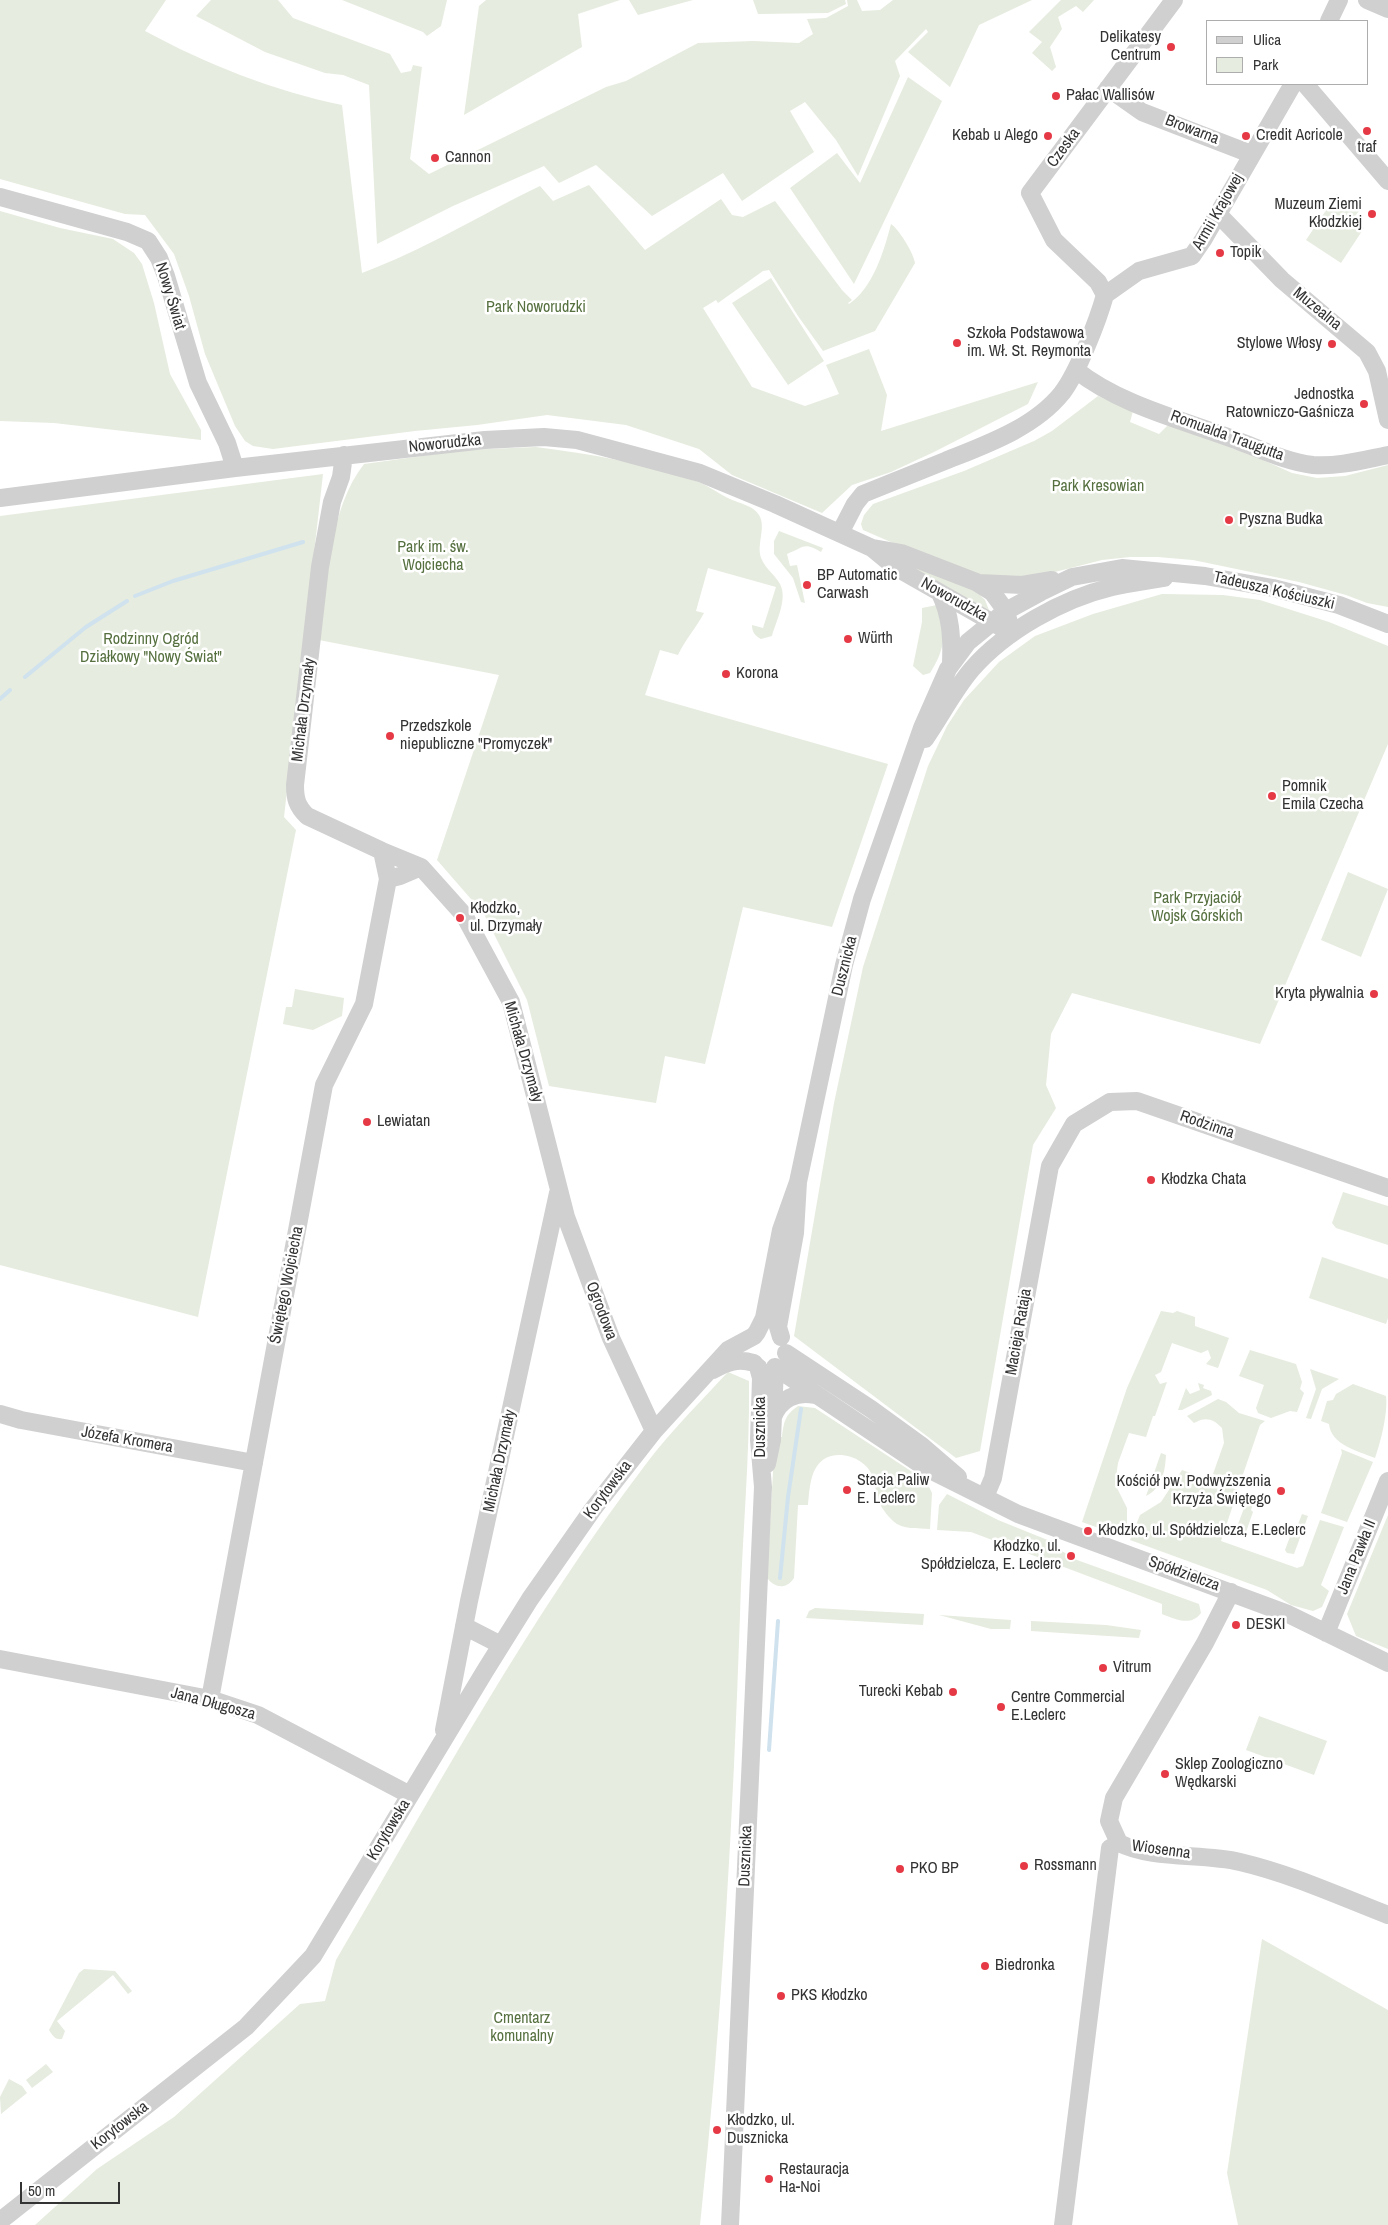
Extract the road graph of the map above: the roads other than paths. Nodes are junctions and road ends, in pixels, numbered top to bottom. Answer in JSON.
{"nodes":[{"id":1,"x":1174,"y":0,"type":"edge"},
{"id":2,"x":1367,"y":0,"type":"edge"},
{"id":3,"x":1335,"y":1,"type":"edge"},
{"id":4,"x":1388,"y":9,"type":"edge"},
{"id":5,"x":1329,"y":20,"type":"edge"},
{"id":6,"x":1292,"y":85,"type":"edge"},
{"id":7,"x":1307,"y":85,"type":"edge"},
{"id":8,"x":1108,"y":88,"type":"junction"},
{"id":9,"x":1251,"y":154,"type":"junction"},
{"id":10,"x":1388,"y":181,"type":"edge"},
{"id":11,"x":0,"y":196,"type":"edge"},
{"id":12,"x":1218,"y":214,"type":"junction"},
{"id":13,"x":1105,"y":295,"type":"junction"},
{"id":14,"x":1076,"y":370,"type":"junction"},
{"id":15,"x":1388,"y":420,"type":"edge"},
{"id":16,"x":344,"y":455,"type":"junction"},
{"id":17,"x":1388,"y":455,"type":"edge"},
{"id":18,"x":235,"y":468,"type":"junction"},
{"id":19,"x":0,"y":498,"type":"edge"},
{"id":20,"x":840,"y":533,"type":"junction"},
{"id":21,"x":872,"y":548,"type":"junction"},
{"id":22,"x":1187,"y":575,"type":"junction"},
{"id":23,"x":1072,"y":577,"type":"junction"},
{"id":24,"x":976,"y":582,"type":"junction"},
{"id":25,"x":940,"y":592,"type":"junction"},
{"id":26,"x":999,"y":617,"type":"junction"},
{"id":27,"x":1388,"y":624,"type":"edge"},
{"id":28,"x":1011,"y":633,"type":"junction"},
{"id":29,"x":952,"y":663,"type":"junction"},
{"id":30,"x":914,"y":756,"type":"junction"},
{"id":31,"x":382,"y":851,"type":"junction"},
{"id":32,"x":421,"y":867,"type":"junction"},
{"id":33,"x":388,"y":879,"type":"junction"},
{"id":34,"x":1050,"y":1166,"type":"joint"},
{"id":35,"x":798,"y":1182,"type":"junction"},
{"id":36,"x":559,"y":1188,"type":"junction"},
{"id":37,"x":1388,"y":1188,"type":"edge"},
{"id":38,"x":754,"y":1336,"type":"junction"},
{"id":39,"x":783,"y":1344,"type":"junction"},
{"id":40,"x":762,"y":1366,"type":"junction"},
{"id":41,"x":706,"y":1374,"type":"junction"},
{"id":42,"x":815,"y":1394,"type":"junction"},
{"id":43,"x":0,"y":1414,"type":"edge"},
{"id":44,"x":772,"y":1417,"type":"junction"},
{"id":45,"x":654,"y":1431,"type":"junction"},
{"id":46,"x":254,"y":1463,"type":"junction"},
{"id":47,"x":1388,"y":1481,"type":"edge"},
{"id":48,"x":762,"y":1487,"type":"junction"},
{"id":49,"x":982,"y":1495,"type":"junction"},
{"id":50,"x":1231,"y":1592,"type":"junction"},
{"id":51,"x":464,"y":1626,"type":"junction"},
{"id":52,"x":1326,"y":1633,"type":"junction"},
{"id":53,"x":501,"y":1645,"type":"junction"},
{"id":54,"x":0,"y":1659,"type":"edge"},
{"id":55,"x":1388,"y":1663,"type":"edge"},
{"id":56,"x":210,"y":1699,"type":"junction"},
{"id":57,"x":442,"y":1743,"type":"junction"},
{"id":58,"x":410,"y":1795,"type":"junction"},
{"id":59,"x":1110,"y":1848,"type":"dead end"},
{"id":60,"x":1388,"y":1915,"type":"edge"},
{"id":61,"x":0,"y":2221,"type":"edge"},
{"id":62,"x":730,"y":2225,"type":"edge"},
{"id":63,"x":1063,"y":2225,"type":"edge"}],
"edges":[{"from":1,"to":8,"type":"street","name":"Czeska"},
{"from":2,"to":4,"type":"street"},
{"from":3,"to":5,"type":"street"},
{"from":6,"to":9,"type":"street","name":"Armii Krajowej"},
{"from":7,"to":10,"type":"street"},
{"from":8,"to":9,"type":"street","name":"Browarna"},
{"from":8,"to":13,"type":"street","name":"Czeska"},
{"from":9,"to":12,"type":"street","name":"Armii Krajowej"},
{"from":11,"to":18,"type":"street","name":"Nowy Świat"},
{"from":12,"to":13,"type":"street","name":"Armii Krajowej"},
{"from":12,"to":15,"type":"street","name":"Muzealna"},
{"from":13,"to":14,"type":"street"},
{"from":14,"to":17,"type":"street","name":"Romualda Traugutta"},
{"from":14,"to":20,"type":"street"},
{"from":16,"to":18,"type":"street","name":"Noworudzka"},
{"from":16,"to":20,"type":"street","name":"Noworudzka"},
{"from":16,"to":31,"type":"street","name":"Michała Drzymały"},
{"from":18,"to":19,"type":"street","name":"Noworudzka"},
{"from":20,"to":21,"type":"street","name":"Noworudzka"},
{"from":21,"to":24,"type":"street","name":"Noworudzka"},
{"from":21,"to":25,"type":"street","name":"Noworudzka"},
{"from":22,"to":23,"type":"street","name":"Tadeusza Kościuszki"},
{"from":22,"to":27,"type":"street","name":"Tadeusza Kościuszki"},
{"from":22,"to":28,"type":"street","name":"Tadeusza Kościuszki"},
{"from":23,"to":24,"type":"street"},
{"from":23,"to":26,"type":"street","name":"Tadeusza Kościuszki"},
{"from":24,"to":26,"type":"street","name":"Noworudzka"},
{"from":25,"to":26,"type":"street","name":"Noworudzka"},
{"from":25,"to":29,"type":"street"},
{"from":26,"to":28,"type":"street","name":"Noworudzka"},
{"from":26,"to":29,"type":"street","name":"Dusznicka"},
{"from":28,"to":30,"type":"street","name":"Dusznicka"},
{"from":29,"to":30,"type":"street","name":"Dusznicka"},
{"from":30,"to":35,"type":"street","name":"Dusznicka"},
{"from":31,"to":32,"type":"street","name":"Michała Drzymały"},
{"from":31,"to":33,"type":"street","name":"Świętego Wojciecha"},
{"from":32,"to":33,"type":"street"},
{"from":32,"to":36,"type":"street","name":"Michała Drzymały"},
{"from":33,"to":46,"type":"street","name":"Świętego Wojciecha"},
{"from":34,"to":37,"type":"street","name":"Rodzinna"},
{"from":34,"to":49,"type":"street","name":"Macieja Rataja"},
{"from":35,"to":38,"type":"street","name":"Dusznicka"},
{"from":35,"to":39,"type":"street","name":"Dusznicka"},
{"from":36,"to":45,"type":"street","name":"Ogrodowa"},
{"from":36,"to":51,"type":"street","name":"Michała Drzymały"},
{"from":38,"to":39,"type":"street"},
{"from":38,"to":40,"type":"street"},
{"from":38,"to":41,"type":"street","name":"Korytowska"},
{"from":39,"to":40,"type":"street"},
{"from":39,"to":49,"type":"street","name":"Spółdzielcza"},
{"from":40,"to":41,"type":"street","name":"Korytowska"},
{"from":40,"to":42,"type":"street","name":"Spółdzielcza"},
{"from":40,"to":44,"type":"street","name":"Dusznicka"},
{"from":40,"to":48,"type":"street","name":"Dusznicka"},
{"from":41,"to":45,"type":"street","name":"Korytowska"},
{"from":42,"to":44,"type":"street"},
{"from":42,"to":49,"type":"street","name":"Spółdzielcza"},
{"from":43,"to":46,"type":"street","name":"Józefa Kromera"},
{"from":44,"to":48,"type":"street","name":"Dusznicka"},
{"from":45,"to":53,"type":"street","name":"Korytowska"},
{"from":46,"to":56,"type":"street","name":"Świętego Wojciecha"},
{"from":47,"to":52,"type":"street","name":"Jana Pawła II"},
{"from":48,"to":62,"type":"street","name":"Dusznicka"},
{"from":49,"to":50,"type":"street","name":"Spółdzielcza"},
{"from":50,"to":52,"type":"street","name":"Spółdzielcza"},
{"from":50,"to":60,"type":"street","name":"Wiosenna"},
{"from":51,"to":53,"type":"street"},
{"from":51,"to":57,"type":"street","name":"Michała Drzymały"},
{"from":52,"to":55,"type":"street","name":"Spółdzielcza"},
{"from":53,"to":57,"type":"street","name":"Korytowska"},
{"from":54,"to":56,"type":"street","name":"Jana Długosza"},
{"from":56,"to":58,"type":"street","name":"Jana Długosza"},
{"from":57,"to":58,"type":"street","name":"Korytowska"},
{"from":58,"to":61,"type":"street","name":"Korytowska"},
{"from":59,"to":63,"type":"street"}]}
